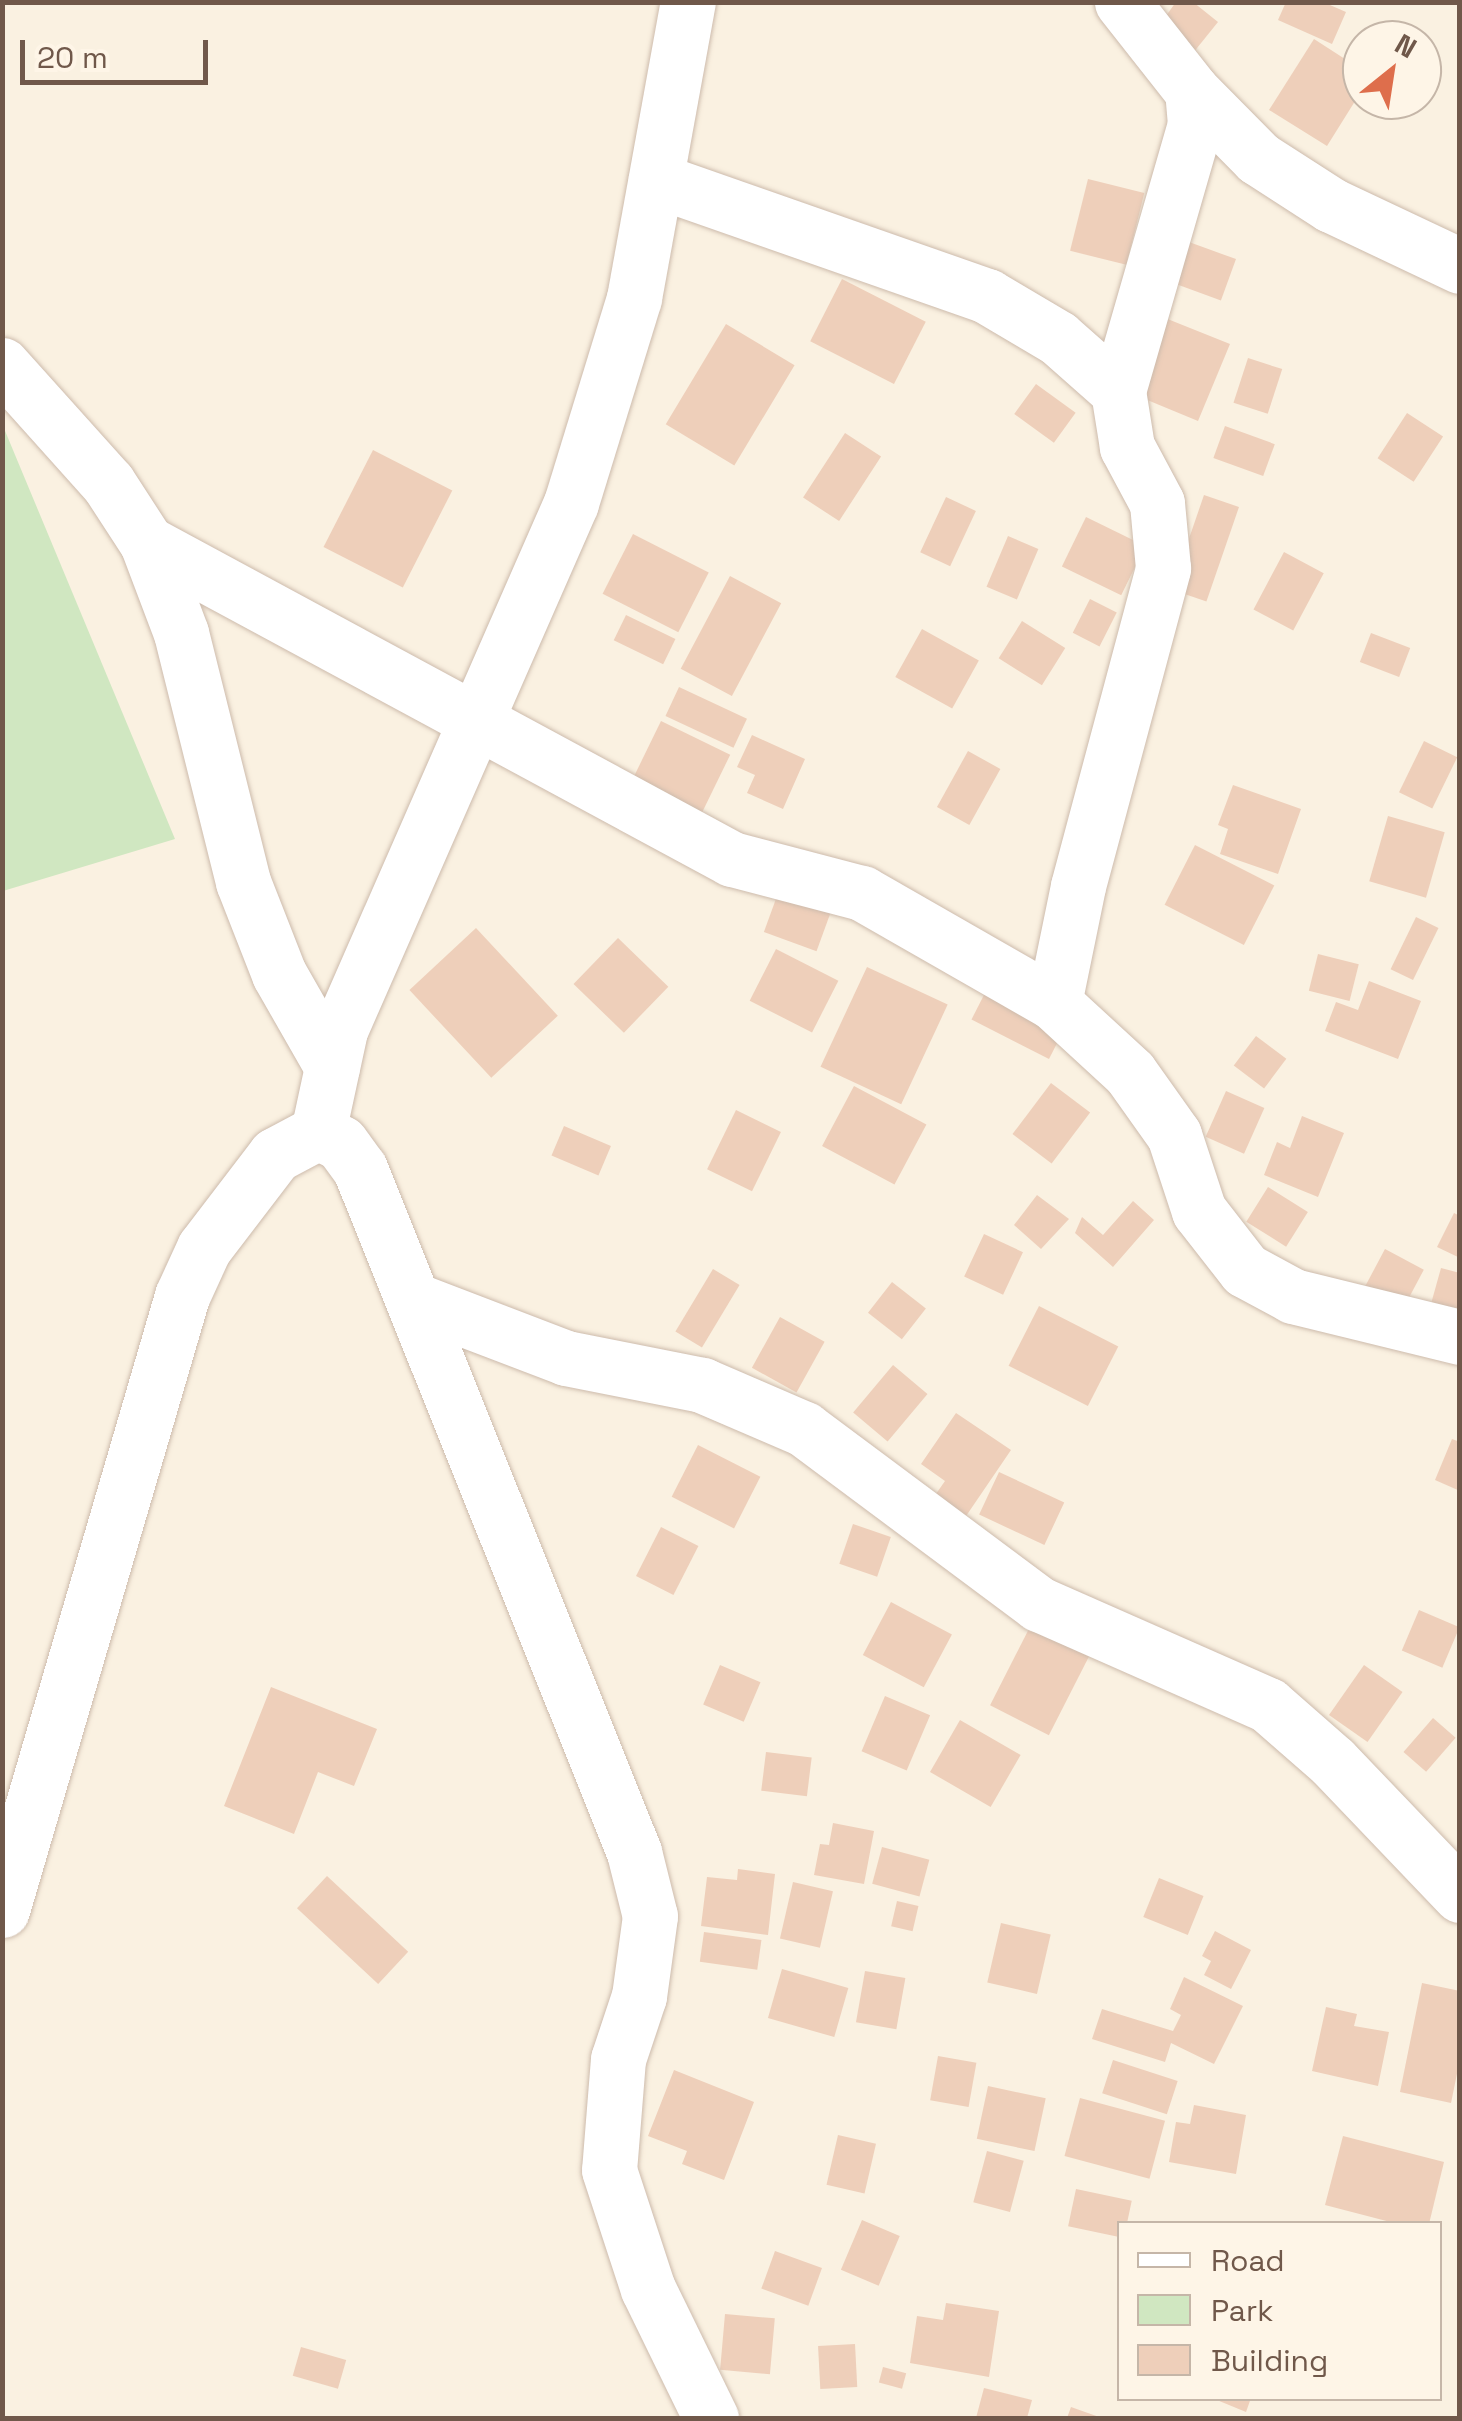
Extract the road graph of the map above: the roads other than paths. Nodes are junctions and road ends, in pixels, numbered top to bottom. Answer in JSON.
{"nodes":[{"id":1,"x":688,"y":2,"type":"edge"},
{"id":2,"x":1122,"y":2,"type":"edge"},
{"id":3,"x":1192,"y":91,"type":"junction"},
{"id":4,"x":656,"y":180,"type":"junction"},
{"id":5,"x":1460,"y":266,"type":"edge"},
{"id":6,"x":2,"y":365,"type":"edge"},
{"id":7,"x":1118,"y":390,"type":"junction"},
{"id":8,"x":147,"y":543,"type":"junction"},
{"id":9,"x":478,"y":726,"type":"junction"},
{"id":10,"x":1054,"y":1002,"type":"junction"},
{"id":11,"x":332,"y":1066,"type":"junction"},
{"id":12,"x":318,"y":1132,"type":"junction"},
{"id":13,"x":417,"y":1301,"type":"junction"},
{"id":14,"x":1460,"y":1337,"type":"edge"},
{"id":15,"x":1460,"y":1895,"type":"edge"},
{"id":16,"x":2,"y":1910,"type":"edge"},
{"id":17,"x":711,"y":2418,"type":"edge"}],
"edges":[{"from":1,"to":4,"type":"street"},
{"from":2,"to":3,"type":"street"},
{"from":3,"to":5,"type":"street"},
{"from":3,"to":7,"type":"street"},
{"from":4,"to":7,"type":"street"},
{"from":4,"to":9,"type":"street"},
{"from":6,"to":8,"type":"street"},
{"from":7,"to":10,"type":"street"},
{"from":8,"to":9,"type":"street"},
{"from":8,"to":11,"type":"street"},
{"from":9,"to":10,"type":"street"},
{"from":9,"to":11,"type":"street"},
{"from":10,"to":14,"type":"street"},
{"from":11,"to":12,"type":"street"},
{"from":12,"to":13,"type":"street"},
{"from":12,"to":16,"type":"street"},
{"from":13,"to":15,"type":"street"},
{"from":13,"to":17,"type":"street"}]}
